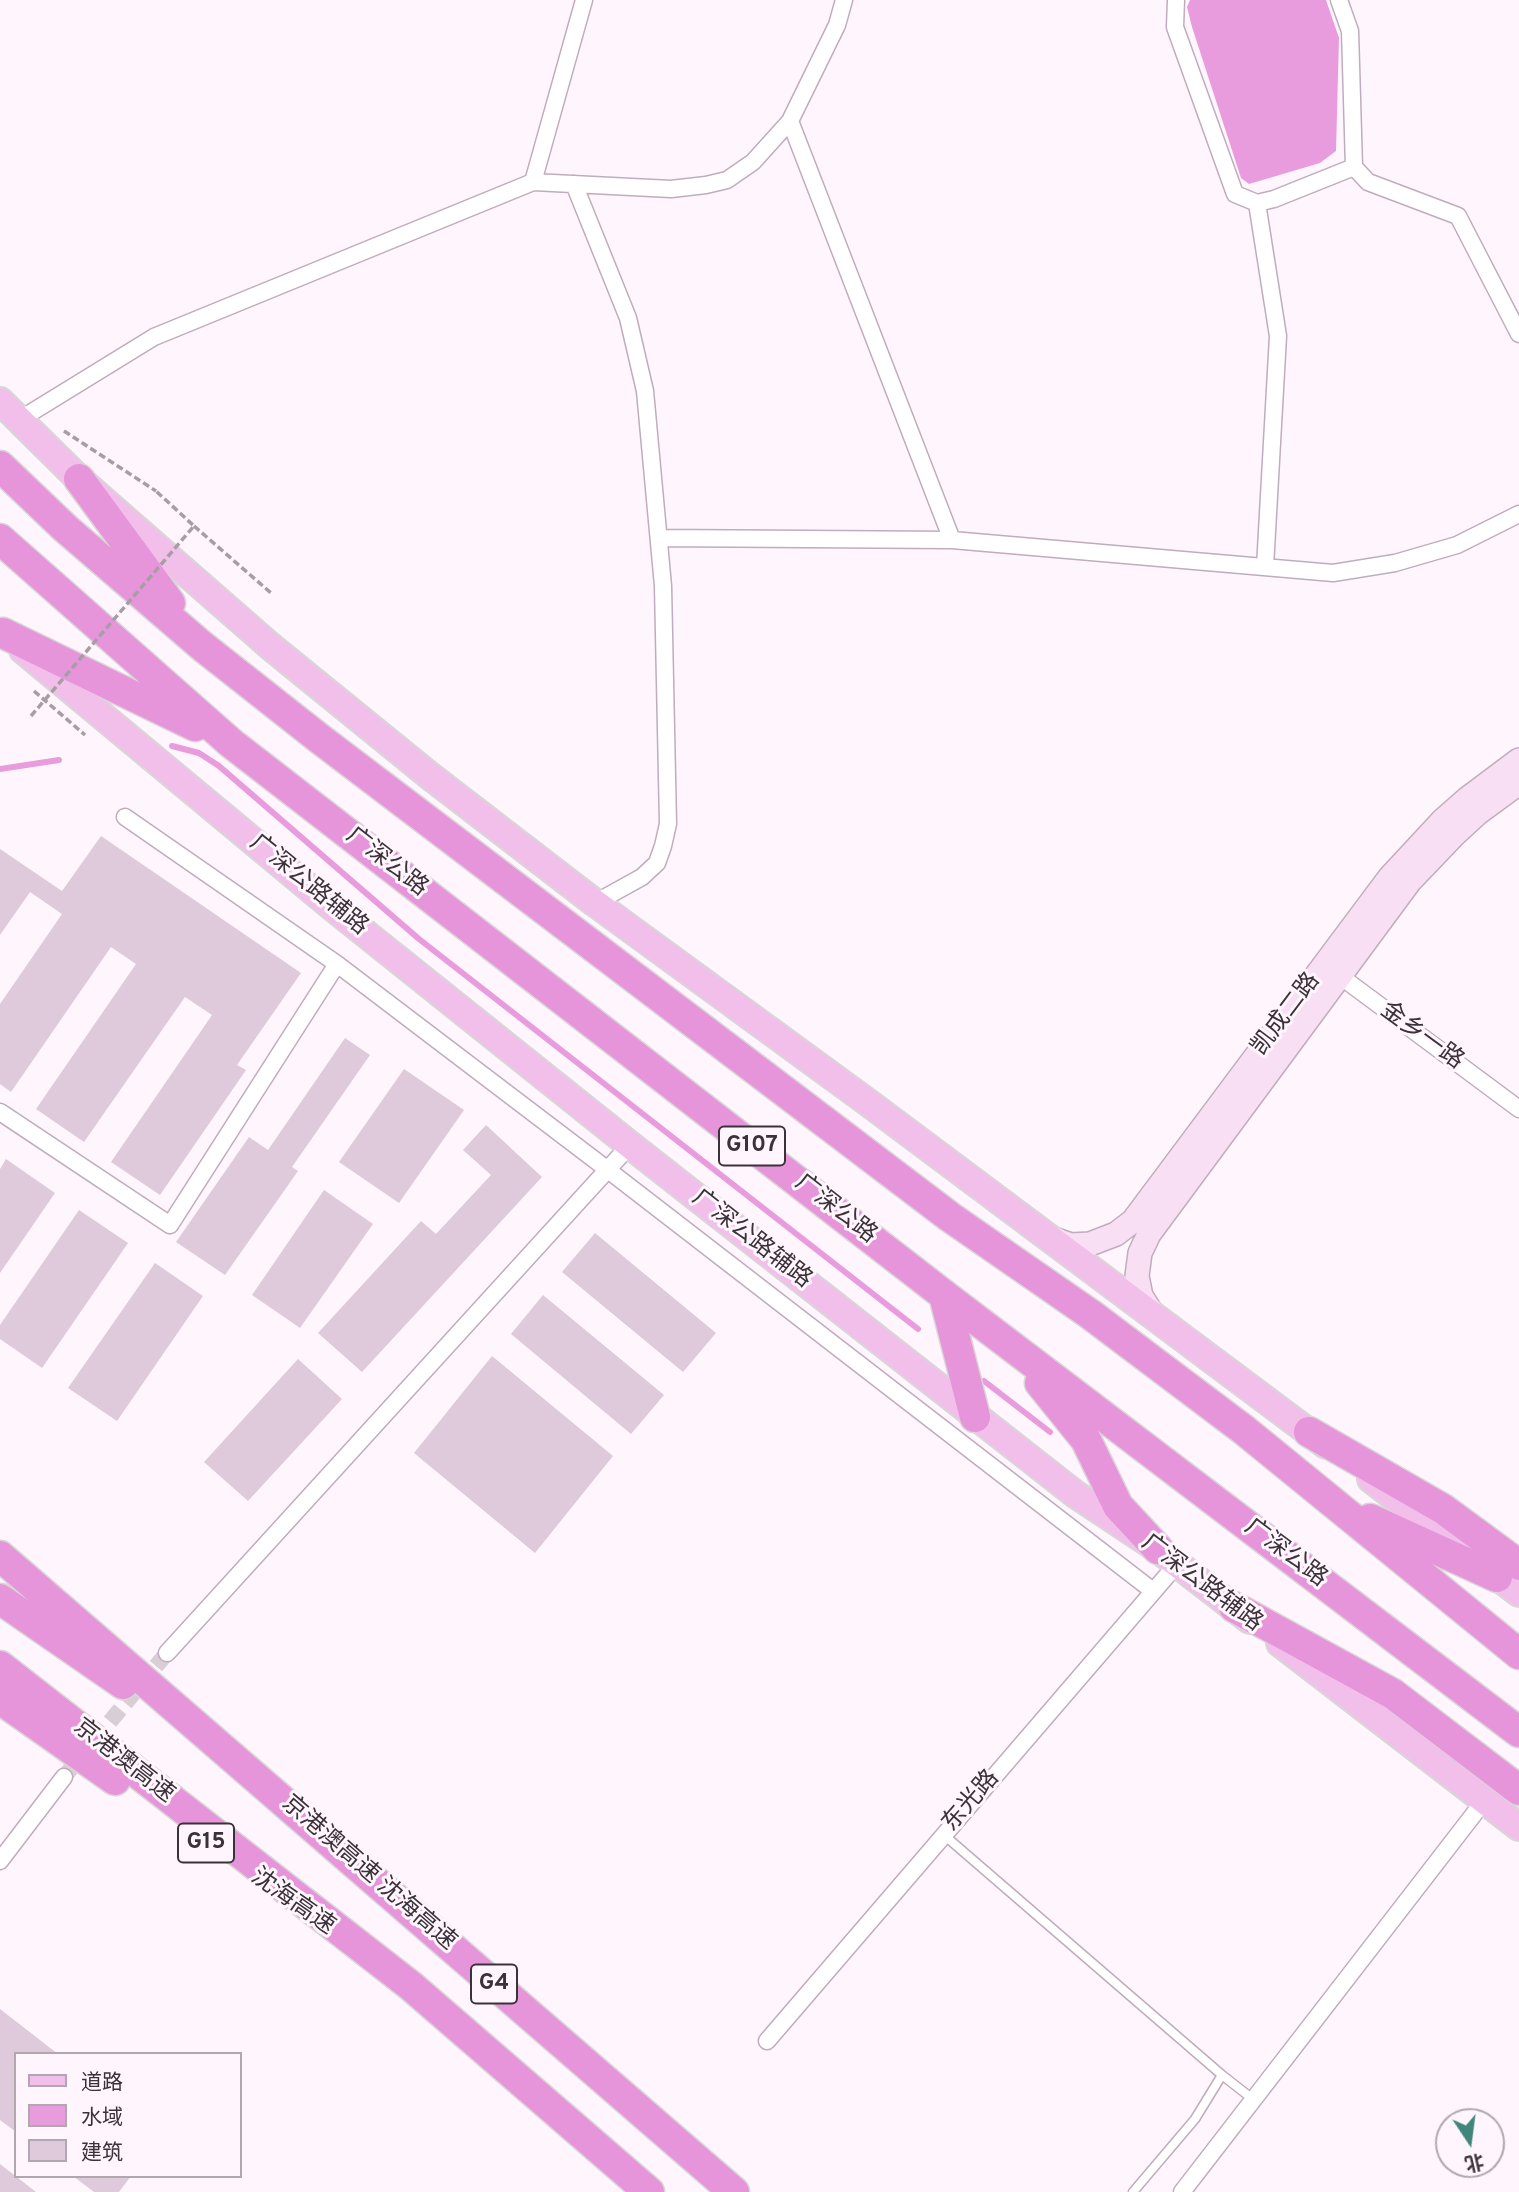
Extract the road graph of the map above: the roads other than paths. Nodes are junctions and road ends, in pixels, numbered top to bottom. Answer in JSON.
{"nodes":[{"id":1,"x":584,"y":0,"type":"edge"},
{"id":2,"x":844,"y":0,"type":"edge"},
{"id":3,"x":1176,"y":0,"type":"edge"},
{"id":4,"x":1339,"y":0,"type":"edge"},
{"id":5,"x":790,"y":121,"type":"junction"},
{"id":6,"x":1354,"y":167,"type":"junction"},
{"id":7,"x":533,"y":182,"type":"junction"},
{"id":8,"x":574,"y":184,"type":"junction"},
{"id":9,"x":1257,"y":203,"type":"junction"},
{"id":10,"x":1519,"y":334,"type":"edge"},
{"id":11,"x":0,"y":401,"type":"edge"},
{"id":12,"x":19,"y":420,"type":"junction"},
{"id":13,"x":0,"y":466,"type":"edge"},
{"id":14,"x":79,"y":479,"type":"junction"},
{"id":15,"x":1519,"y":514,"type":"edge"},
{"id":16,"x":659,"y":538,"type":"junction"},
{"id":17,"x":0,"y":539,"type":"edge"},
{"id":18,"x":952,"y":540,"type":"junction"},
{"id":19,"x":1265,"y":567,"type":"junction"},
{"id":20,"x":1,"y":632,"type":"edge"},
{"id":21,"x":202,"y":646,"type":"junction"},
{"id":22,"x":231,"y":744,"type":"junction"},
{"id":23,"x":1519,"y":760,"type":"edge"},
{"id":24,"x":1519,"y":783,"type":"edge"},
{"id":25,"x":125,"y":817,"type":"dead end"},
{"id":26,"x":595,"y":903,"type":"junction"},
{"id":27,"x":337,"y":964,"type":"junction"},
{"id":28,"x":1332,"y":970,"type":"junction"},
{"id":29,"x":1519,"y":1109,"type":"edge"},
{"id":30,"x":0,"y":1112,"type":"edge"},
{"id":31,"x":630,"y":1145,"type":"junction"},
{"id":32,"x":608,"y":1170,"type":"junction"},
{"id":33,"x":1050,"y":1238,"type":"junction"},
{"id":34,"x":944,"y":1294,"type":"junction"},
{"id":35,"x":1153,"y":1314,"type":"junction"},
{"id":36,"x":989,"y":1329,"type":"junction"},
{"id":37,"x":975,"y":1417,"type":"junction"},
{"id":38,"x":1309,"y":1432,"type":"joint"},
{"id":39,"x":1335,"y":1503,"type":"junction"},
{"id":40,"x":0,"y":1556,"type":"edge"},
{"id":41,"x":1167,"y":1556,"type":"junction"},
{"id":42,"x":1512,"y":1578,"type":"edge"},
{"id":43,"x":1153,"y":1591,"type":"junction"},
{"id":44,"x":0,"y":1599,"type":"edge"},
{"id":45,"x":1234,"y":1607,"type":"junction"},
{"id":46,"x":167,"y":1653,"type":"tunnel mouth"},
{"id":47,"x":1519,"y":1654,"type":"edge"},
{"id":48,"x":0,"y":1667,"type":"edge"},
{"id":49,"x":0,"y":1699,"type":"edge"},
{"id":50,"x":1519,"y":1732,"type":"edge"},
{"id":51,"x":255,"y":1776,"type":"junction"},
{"id":52,"x":64,"y":1777,"type":"tunnel mouth"},
{"id":53,"x":1519,"y":1790,"type":"edge"},
{"id":54,"x":1484,"y":1801,"type":"junction"},
{"id":55,"x":1519,"y":1827,"type":"edge"},
{"id":56,"x":944,"y":1835,"type":"junction"},
{"id":57,"x":0,"y":1861,"type":"edge"},
{"id":58,"x":411,"y":1986,"type":"junction"},
{"id":59,"x":768,"y":2041,"type":"dead end"},
{"id":60,"x":1222,"y":2075,"type":"junction"},
{"id":61,"x":1254,"y":2099,"type":"junction"},
{"id":62,"x":649,"y":2192,"type":"edge"},
{"id":63,"x":734,"y":2192,"type":"edge"},
{"id":64,"x":1133,"y":2192,"type":"edge"},
{"id":65,"x":1182,"y":2192,"type":"edge"}],
"edges":[{"from":1,"to":7,"type":"street"},
{"from":2,"to":5,"type":"street"},
{"from":3,"to":9,"type":"street"},
{"from":4,"to":6,"type":"street"},
{"from":5,"to":8,"type":"street"},
{"from":5,"to":18,"type":"street"},
{"from":6,"to":9,"type":"street"},
{"from":6,"to":10,"type":"street"},
{"from":7,"to":8,"type":"street"},
{"from":7,"to":12,"type":"street"},
{"from":8,"to":16,"type":"street"},
{"from":9,"to":19,"type":"street"},
{"from":11,"to":12,"type":"main road"},
{"from":12,"to":14,"type":"main road"},
{"from":13,"to":21,"type":"highway","number":"G107"},
{"from":14,"to":21,"type":"highway"},
{"from":14,"to":26,"type":"main road"},
{"from":15,"to":19,"type":"street"},
{"from":16,"to":18,"type":"street"},
{"from":16,"to":26,"type":"street"},
{"from":17,"to":22,"type":"highway","name":"广深公路","number":"G107"},
{"from":18,"to":19,"type":"street"},
{"from":20,"to":22,"type":"highway"},
{"from":20,"to":31,"type":"main road","name":"广深公路辅路"},
{"from":21,"to":39,"type":"highway","number":"G107"},
{"from":22,"to":34,"type":"highway","name":"广深公路","number":"G107"},
{"from":23,"to":28,"type":"street","name":"凯成二路"},
{"from":24,"to":28,"type":"street","name":"凯成二路"},
{"from":25,"to":27,"type":"street"},
{"from":26,"to":33,"type":"main road"},
{"from":27,"to":30,"type":"street"},
{"from":27,"to":32,"type":"street"},
{"from":28,"to":29,"type":"street","name":"金乡一路"},
{"from":28,"to":33,"type":"street","name":"凯成二路"},
{"from":28,"to":35,"type":"street","name":"凯成二路"},
{"from":31,"to":32,"type":"street"},
{"from":31,"to":37,"type":"main road","name":"广深公路辅路"},
{"from":32,"to":43,"type":"street"},
{"from":32,"to":46,"type":"street"},
{"from":33,"to":35,"type":"main road"},
{"from":34,"to":36,"type":"highway","name":"广深公路","number":"G107"},
{"from":34,"to":37,"type":"highway"},
{"from":35,"to":38,"type":"main road"},
{"from":36,"to":41,"type":"highway"},
{"from":36,"to":50,"type":"highway","name":"广深公路","number":"G107"},
{"from":37,"to":41,"type":"main road","name":"广深公路辅路"},
{"from":38,"to":42,"type":"highway"},
{"from":39,"to":42,"type":"highway"},
{"from":39,"to":47,"type":"highway","number":"G107"},
{"from":40,"to":51,"type":"highway"},
{"from":41,"to":43,"type":"street","name":"东光路"},
{"from":41,"to":45,"type":"main road","name":"广深公路辅路"},
{"from":43,"to":56,"type":"street","name":"东光路"},
{"from":44,"to":51,"type":"highway","number":"G4"},
{"from":45,"to":53,"type":"highway"},
{"from":45,"to":54,"type":"main road","name":"广深公路辅路"},
{"from":48,"to":58,"type":"highway","name":"京港澳高速","number":"G4"},
{"from":49,"to":58,"type":"highway","name":"沈海高速","number":"G15"},
{"from":51,"to":63,"type":"highway","name":"京港澳高速 沈海高速","number":"G4"},
{"from":52,"to":57,"type":"street"},
{"from":54,"to":55,"type":"main road","name":"广深公路辅路"},
{"from":54,"to":61,"type":"street"},
{"from":56,"to":59,"type":"street","name":"东光路"},
{"from":56,"to":60,"type":"lane"},
{"from":58,"to":62,"type":"highway","number":"G4"},
{"from":60,"to":61,"type":"lane"},
{"from":60,"to":64,"type":"lane"},
{"from":61,"to":65,"type":"street"}]}
